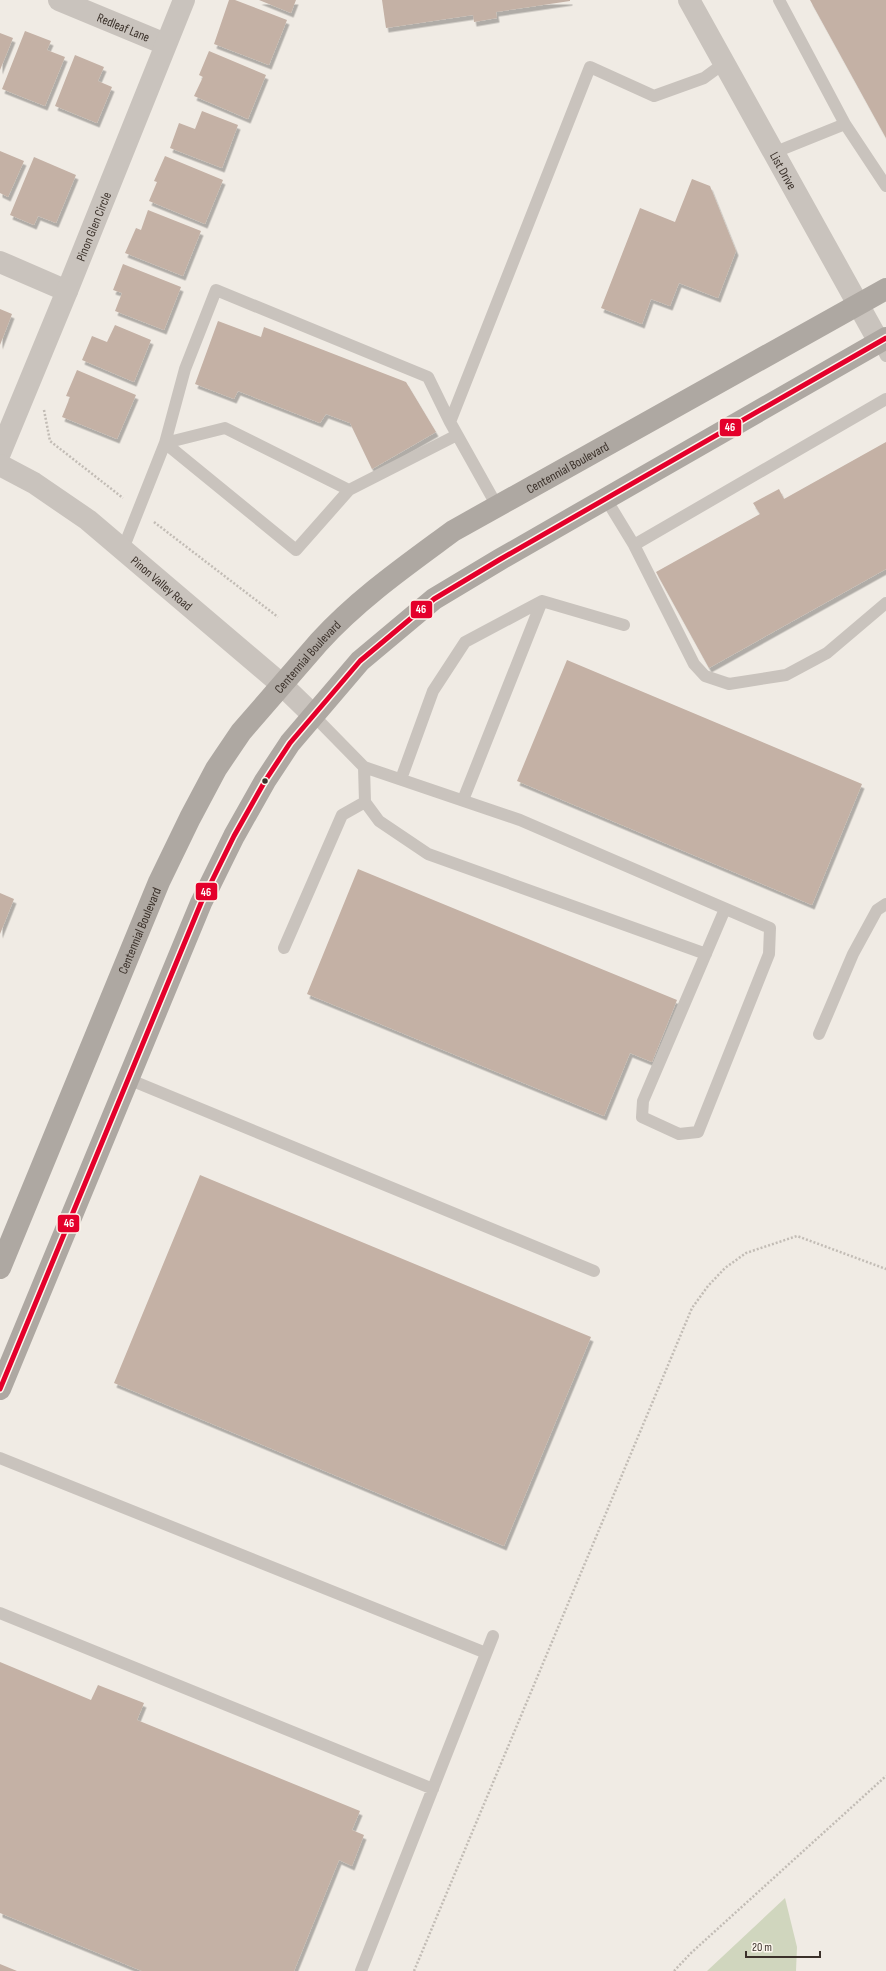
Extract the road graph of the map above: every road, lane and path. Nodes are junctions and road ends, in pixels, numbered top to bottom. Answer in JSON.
{"nodes":[{"id":1,"x":59,"y":0,"type":"edge"},
{"id":2,"x":184,"y":0,"type":"edge"},
{"id":3,"x":689,"y":0,"type":"edge"},
{"id":4,"x":779,"y":0,"type":"edge"},
{"id":5,"x":165,"y":44,"type":"junction"},
{"id":6,"x":723,"y":64,"type":"junction"},
{"id":7,"x":845,"y":124,"type":"junction"},
{"id":8,"x":773,"y":154,"type":"junction"},
{"id":9,"x":886,"y":186,"type":"edge"},
{"id":10,"x":0,"y":262,"type":"edge"},
{"id":11,"x":886,"y":289,"type":"edge"},
{"id":12,"x":68,"y":291,"type":"junction"},
{"id":13,"x":857,"y":304,"type":"junction"},
{"id":14,"x":884,"y":346,"type":"edge"},
{"id":15,"x":886,"y":399,"type":"edge"},
{"id":16,"x":450,"y":422,"type":"junction"},
{"id":17,"x":457,"y":435,"type":"junction"},
{"id":18,"x":165,"y":443,"type":"junction"},
{"id":19,"x":0,"y":453,"type":"edge"},
{"id":20,"x":0,"y":465,"type":"edge"},
{"id":21,"x":349,"y":490,"type":"junction"},
{"id":22,"x":606,"y":499,"type":"junction"},
{"id":23,"x":497,"y":506,"type":"junction"},
{"id":24,"x":634,"y":545,"type":"junction"},
{"id":25,"x":123,"y":549,"type":"junction"},
{"id":26,"x":542,"y":601,"type":"junction"},
{"id":27,"x":886,"y":603,"type":"edge"},
{"id":28,"x":624,"y":625,"type":"dead end"},
{"id":29,"x":281,"y":684,"type":"junction"},
{"id":30,"x":313,"y":715,"type":"junction"},
{"id":31,"x":364,"y":767,"type":"junction"},
{"id":32,"x":400,"y":779,"type":"junction"},
{"id":33,"x":463,"y":800,"type":"junction"},
{"id":34,"x":365,"y":802,"type":"junction"},
{"id":35,"x":886,"y":904,"type":"edge"},
{"id":36,"x":725,"y":909,"type":"junction"},
{"id":37,"x":284,"y":948,"type":"dead end"},
{"id":38,"x":706,"y":954,"type":"junction"},
{"id":39,"x":819,"y":1034,"type":"dead end"},
{"id":40,"x":128,"y":1079,"type":"junction"},
{"id":41,"x":0,"y":1268,"type":"edge"},
{"id":42,"x":886,"y":1269,"type":"edge"},
{"id":43,"x":594,"y":1271,"type":"dead end"},
{"id":44,"x":0,"y":1389,"type":"edge"},
{"id":45,"x":0,"y":1458,"type":"edge"},
{"id":46,"x":0,"y":1613,"type":"edge"},
{"id":47,"x":493,"y":1636,"type":"dead end"},
{"id":48,"x":486,"y":1653,"type":"junction"},
{"id":49,"x":886,"y":1776,"type":"edge"},
{"id":50,"x":434,"y":1788,"type":"junction"},
{"id":51,"x":360,"y":1971,"type":"edge"},
{"id":52,"x":414,"y":1971,"type":"edge"},
{"id":53,"x":674,"y":1971,"type":"edge"}],
"edges":[{"from":1,"to":5,"type":"street","name":"Redleaf Lane"},
{"from":2,"to":5,"type":"street","name":"Pinon Glen Circle"},
{"from":3,"to":6,"type":"street","name":"List Drive"},
{"from":4,"to":7,"type":"lane"},
{"from":5,"to":12,"type":"street","name":"Pinon Glen Circle"},
{"from":6,"to":8,"type":"street","name":"List Drive"},
{"from":6,"to":16,"type":"lane"},
{"from":7,"to":8,"type":"lane"},
{"from":7,"to":9,"type":"lane"},
{"from":8,"to":13,"type":"street","name":"List Drive"},
{"from":10,"to":12,"type":"street"},
{"from":11,"to":13,"type":"main road","name":"Centennial Boulevard"},
{"from":12,"to":19,"type":"street","name":"Pinon Glen Circle"},
{"from":13,"to":14,"type":"street","name":"List Drive"},
{"from":13,"to":23,"type":"main road","name":"Centennial Boulevard"},
{"from":14,"to":22,"type":"main road"},
{"from":15,"to":24,"type":"lane"},
{"from":16,"to":17,"type":"lane"},
{"from":16,"to":18,"type":"lane"},
{"from":17,"to":21,"type":"lane"},
{"from":17,"to":23,"type":"lane"},
{"from":18,"to":21,"type":"lane"},
{"from":18,"to":21,"type":"lane"},
{"from":18,"to":25,"type":"lane"},
{"from":20,"to":25,"type":"street","name":"Pinon Valley Road"},
{"from":22,"to":24,"type":"lane"},
{"from":22,"to":30,"type":"main road"},
{"from":23,"to":29,"type":"main road","name":"Centennial Boulevard"},
{"from":24,"to":27,"type":"lane"},
{"from":25,"to":29,"type":"street","name":"Pinon Valley Road"},
{"from":26,"to":28,"type":"lane"},
{"from":26,"to":32,"type":"lane"},
{"from":26,"to":33,"type":"lane"},
{"from":29,"to":30,"type":"street","name":"Pinon Valley Road"},
{"from":29,"to":41,"type":"main road","name":"Centennial Boulevard"},
{"from":30,"to":31,"type":"lane"},
{"from":30,"to":40,"type":"main road"},
{"from":31,"to":32,"type":"lane"},
{"from":31,"to":34,"type":"lane"},
{"from":32,"to":33,"type":"lane"},
{"from":33,"to":36,"type":"lane"},
{"from":34,"to":37,"type":"lane"},
{"from":34,"to":38,"type":"lane"},
{"from":35,"to":39,"type":"lane"},
{"from":36,"to":38,"type":"lane"},
{"from":36,"to":38,"type":"lane"},
{"from":40,"to":43,"type":"lane"},
{"from":40,"to":44,"type":"main road"},
{"from":42,"to":52,"type":"path"},
{"from":45,"to":48,"type":"lane"},
{"from":46,"to":50,"type":"lane"},
{"from":47,"to":48,"type":"lane"},
{"from":48,"to":50,"type":"lane"},
{"from":49,"to":53,"type":"path"},
{"from":50,"to":51,"type":"lane"}]}
